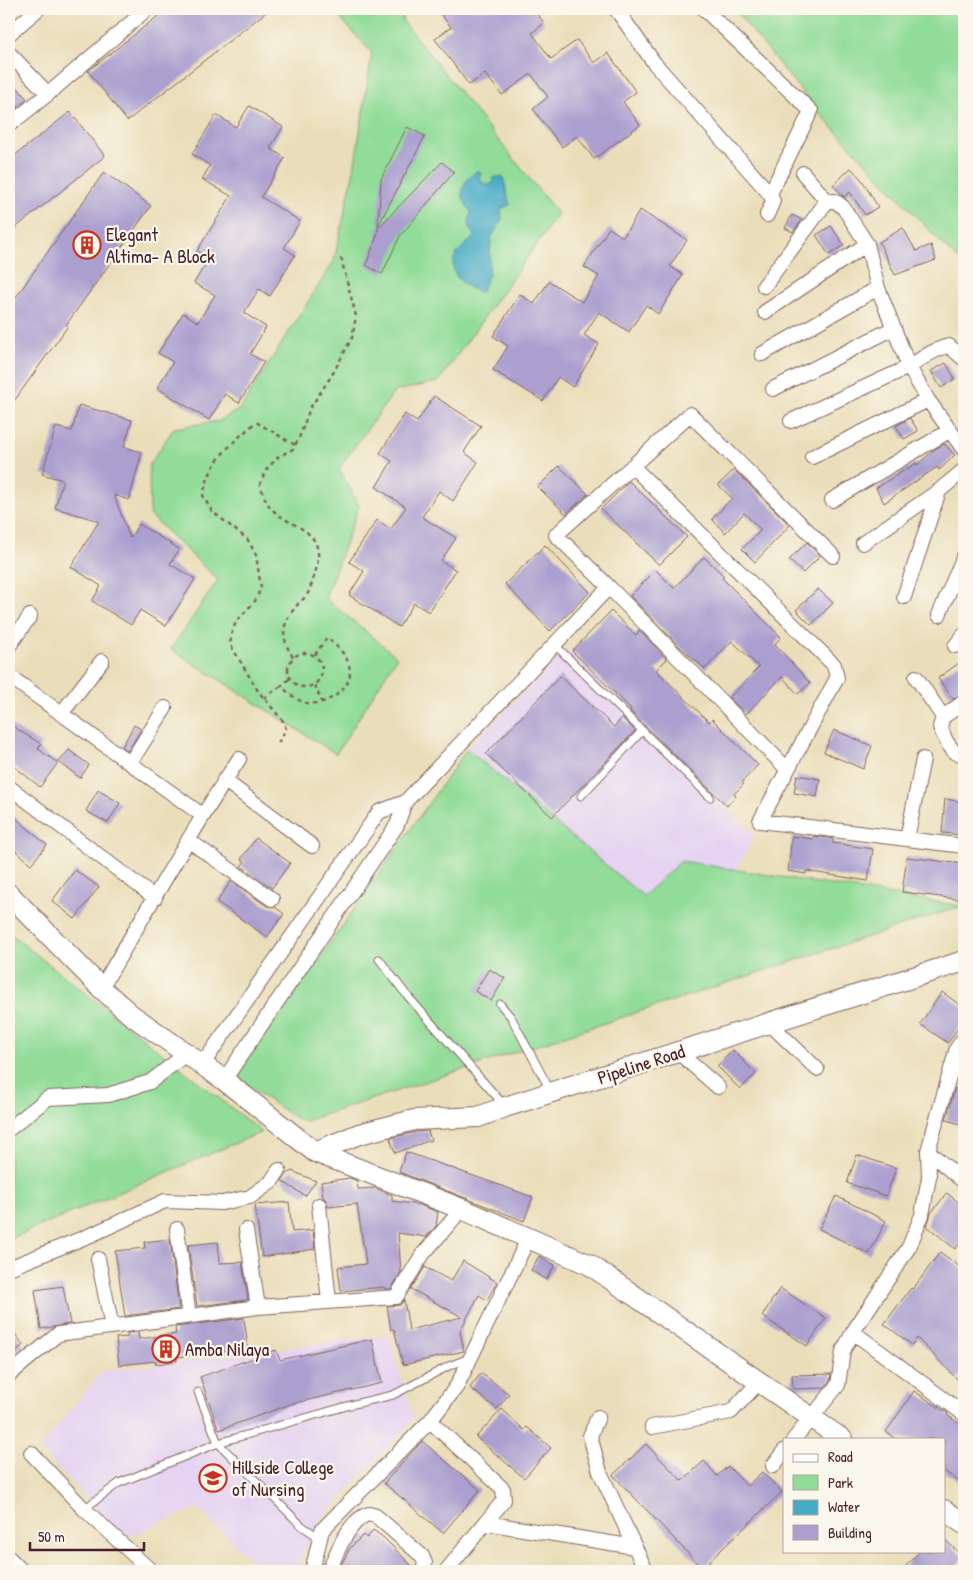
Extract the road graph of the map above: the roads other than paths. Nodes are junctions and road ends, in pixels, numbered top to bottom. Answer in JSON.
{"nodes":[{"id":1,"x":38,"y":9,"type":"edge"},
{"id":2,"x":148,"y":9,"type":"edge"},
{"id":3,"x":616,"y":9,"type":"edge"},
{"id":4,"x":704,"y":9,"type":"edge"},
{"id":5,"x":9,"y":34,"type":"edge"},
{"id":6,"x":9,"y":53,"type":"edge"},
{"id":7,"x":48,"y":94,"type":"junction"},
{"id":8,"x":9,"y":124,"type":"edge"},
{"id":9,"x":803,"y":172,"type":"dead end"},
{"id":10,"x":770,"y":194,"type":"junction"},
{"id":11,"x":828,"y":201,"type":"junction"},
{"id":12,"x":767,"y":215,"type":"dead end"},
{"id":13,"x":867,"y":244,"type":"junction"},
{"id":14,"x":764,"y":286,"type":"dead end"},
{"id":15,"x":878,"y":288,"type":"junction"},
{"id":16,"x":765,"y":312,"type":"dead end"},
{"id":17,"x":894,"y":328,"type":"junction"},
{"id":18,"x":762,"y":354,"type":"dead end"},
{"id":19,"x":964,"y":359,"type":"edge"},
{"id":20,"x":909,"y":367,"type":"junction"},
{"id":21,"x":773,"y":389,"type":"dead end"},
{"id":22,"x":928,"y":400,"type":"junction"},
{"id":23,"x":791,"y":421,"type":"dead end"},
{"id":24,"x":949,"y":431,"type":"junction"},
{"id":25,"x":964,"y":450,"type":"edge"},
{"id":26,"x":812,"y":457,"type":"dead end"},
{"id":27,"x":632,"y":466,"type":"junction"},
{"id":28,"x":964,"y":470,"type":"edge"},
{"id":29,"x":940,"y":490,"type":"junction"},
{"id":30,"x":832,"y":500,"type":"dead end"},
{"id":31,"x":863,"y":543,"type":"dead end"},
{"id":32,"x":833,"y":556,"type":"dead end"},
{"id":33,"x":964,"y":556,"type":"edge"},
{"id":34,"x":609,"y":587,"type":"junction"},
{"id":35,"x":904,"y":597,"type":"dead end"},
{"id":36,"x":939,"y":615,"type":"dead end"},
{"id":37,"x":30,"y":616,"type":"dead end"},
{"id":38,"x":964,"y":635,"type":"edge"},
{"id":39,"x":555,"y":645,"type":"junction"},
{"id":40,"x":9,"y":646,"type":"edge"},
{"id":41,"x":955,"y":646,"type":"dead end"},
{"id":42,"x":102,"y":661,"type":"dead end"},
{"id":43,"x":9,"y":676,"type":"edge"},
{"id":44,"x":916,"y":677,"type":"dead end"},
{"id":45,"x":964,"y":702,"type":"edge"},
{"id":46,"x":165,"y":708,"type":"dead end"},
{"id":47,"x":61,"y":714,"type":"junction"},
{"id":48,"x":943,"y":717,"type":"junction"},
{"id":49,"x":642,"y":730,"type":"junction"},
{"id":50,"x":964,"y":755,"type":"edge"},
{"id":51,"x":238,"y":759,"type":"dead end"},
{"id":52,"x":923,"y":759,"type":"dead end"},
{"id":53,"x":130,"y":763,"type":"junction"},
{"id":54,"x":787,"y":769,"type":"junction"},
{"id":55,"x":224,"y":780,"type":"junction"},
{"id":56,"x":9,"y":787,"type":"edge"},
{"id":57,"x":581,"y":796,"type":"dead end"},
{"id":58,"x":710,"y":797,"type":"dead end"},
{"id":59,"x":406,"y":802,"type":"junction"},
{"id":60,"x":202,"y":815,"type":"junction"},
{"id":61,"x":907,"y":839,"type":"junction"},
{"id":62,"x":188,"y":840,"type":"junction"},
{"id":63,"x":312,"y":846,"type":"dead end"},
{"id":64,"x":964,"y":846,"type":"edge"},
{"id":65,"x":9,"y":894,"type":"edge"},
{"id":66,"x":155,"y":898,"type":"junction"},
{"id":67,"x":272,"y":899,"type":"dead end"},
{"id":68,"x":379,"y":959,"type":"dead end"},
{"id":69,"x":964,"y":961,"type":"edge"},
{"id":70,"x":101,"y":988,"type":"junction"},
{"id":71,"x":500,"y":1004,"type":"dead end"},
{"id":72,"x":769,"y":1023,"type":"junction"},
{"id":73,"x":964,"y":1038,"type":"edge"},
{"id":74,"x":678,"y":1052,"type":"junction"},
{"id":75,"x":194,"y":1059,"type":"junction"},
{"id":76,"x":817,"y":1069,"type":"dead end"},
{"id":77,"x":224,"y":1080,"type":"junction"},
{"id":78,"x":718,"y":1087,"type":"dead end"},
{"id":79,"x":551,"y":1092,"type":"junction"},
{"id":80,"x":506,"y":1107,"type":"junction"},
{"id":81,"x":9,"y":1129,"type":"edge"},
{"id":82,"x":928,"y":1151,"type":"junction"},
{"id":83,"x":315,"y":1152,"type":"junction"},
{"id":84,"x":278,"y":1170,"type":"dead end"},
{"id":85,"x":964,"y":1182,"type":"edge"},
{"id":86,"x":319,"y":1205,"type":"dead end"},
{"id":87,"x":462,"y":1209,"type":"junction"},
{"id":88,"x":177,"y":1229,"type":"dead end"},
{"id":89,"x":246,"y":1230,"type":"dead end"},
{"id":90,"x":528,"y":1239,"type":"junction"},
{"id":91,"x":98,"y":1259,"type":"dead end"},
{"id":92,"x":9,"y":1268,"type":"edge"},
{"id":93,"x":329,"y":1302,"type":"junction"},
{"id":94,"x":258,"y":1307,"type":"junction"},
{"id":95,"x":189,"y":1316,"type":"junction"},
{"id":96,"x":112,"y":1327,"type":"junction"},
{"id":97,"x":853,"y":1332,"type":"junction"},
{"id":98,"x":472,"y":1358,"type":"junction"},
{"id":99,"x":9,"y":1376,"type":"edge"},
{"id":100,"x":759,"y":1382,"type":"junction"},
{"id":101,"x":198,"y":1392,"type":"dead end"},
{"id":102,"x":964,"y":1414,"type":"edge"},
{"id":103,"x":598,"y":1417,"type":"dead end"},
{"id":104,"x":811,"y":1417,"type":"junction"},
{"id":105,"x":430,"y":1421,"type":"junction"},
{"id":106,"x":652,"y":1427,"type":"dead end"},
{"id":107,"x":795,"y":1438,"type":"edge"},
{"id":108,"x":841,"y":1438,"type":"edge"},
{"id":109,"x":218,"y":1443,"type":"junction"},
{"id":110,"x":783,"y":1452,"type":"edge"},
{"id":111,"x":30,"y":1453,"type":"dead end"},
{"id":112,"x":773,"y":1466,"type":"dead end"},
{"id":113,"x":84,"y":1508,"type":"junction"},
{"id":114,"x":946,"y":1511,"type":"edge"},
{"id":115,"x":486,"y":1523,"type":"junction"},
{"id":116,"x":964,"y":1524,"type":"edge"},
{"id":117,"x":321,"y":1534,"type":"junction"},
{"id":118,"x":342,"y":1540,"type":"junction"},
{"id":119,"x":635,"y":1547,"type":"junction"},
{"id":120,"x":9,"y":1558,"type":"edge"},
{"id":121,"x":22,"y":1571,"type":"edge"},
{"id":122,"x":151,"y":1571,"type":"edge"},
{"id":123,"x":312,"y":1571,"type":"edge"},
{"id":124,"x":329,"y":1571,"type":"edge"},
{"id":125,"x":423,"y":1571,"type":"edge"},
{"id":126,"x":446,"y":1571,"type":"edge"},
{"id":127,"x":646,"y":1571,"type":"edge"}],
"edges":[{"from":1,"to":5,"type":"street"},
{"from":2,"to":7,"type":"street"},
{"from":3,"to":10,"type":"street"},
{"from":4,"to":10,"type":"street"},
{"from":6,"to":7,"type":"street"},
{"from":7,"to":8,"type":"street"},
{"from":9,"to":11,"type":"street"},
{"from":10,"to":12,"type":"street"},
{"from":11,"to":13,"type":"street"},
{"from":11,"to":14,"type":"street"},
{"from":13,"to":15,"type":"street"},
{"from":13,"to":16,"type":"street"},
{"from":15,"to":17,"type":"street"},
{"from":15,"to":18,"type":"street"},
{"from":17,"to":20,"type":"street"},
{"from":17,"to":21,"type":"street"},
{"from":19,"to":20,"type":"street"},
{"from":20,"to":22,"type":"street"},
{"from":20,"to":23,"type":"street"},
{"from":22,"to":24,"type":"street"},
{"from":22,"to":26,"type":"street"},
{"from":24,"to":25,"type":"street"},
{"from":24,"to":30,"type":"street"},
{"from":27,"to":32,"type":"street"},
{"from":27,"to":34,"type":"street"},
{"from":27,"to":54,"type":"street"},
{"from":28,"to":29,"type":"street"},
{"from":29,"to":31,"type":"street"},
{"from":29,"to":35,"type":"street"},
{"from":33,"to":36,"type":"street"},
{"from":34,"to":39,"type":"street"},
{"from":34,"to":54,"type":"street"},
{"from":37,"to":40,"type":"street"},
{"from":38,"to":41,"type":"street"},
{"from":39,"to":49,"type":"lane"},
{"from":39,"to":59,"type":"street"},
{"from":42,"to":47,"type":"street"},
{"from":43,"to":47,"type":"street"},
{"from":44,"to":48,"type":"street"},
{"from":45,"to":48,"type":"street"},
{"from":46,"to":53,"type":"street"},
{"from":47,"to":53,"type":"street"},
{"from":48,"to":50,"type":"street"},
{"from":49,"to":57,"type":"lane"},
{"from":49,"to":58,"type":"lane"},
{"from":51,"to":55,"type":"street"},
{"from":52,"to":61,"type":"street"},
{"from":53,"to":60,"type":"street"},
{"from":54,"to":61,"type":"street"},
{"from":55,"to":60,"type":"street"},
{"from":55,"to":63,"type":"street"},
{"from":56,"to":66,"type":"street"},
{"from":59,"to":75,"type":"street"},
{"from":59,"to":77,"type":"street"},
{"from":60,"to":62,"type":"street"},
{"from":61,"to":64,"type":"street"},
{"from":62,"to":66,"type":"street"},
{"from":62,"to":67,"type":"street"},
{"from":65,"to":70,"type":"street"},
{"from":66,"to":70,"type":"street"},
{"from":68,"to":80,"type":"lane"},
{"from":69,"to":72,"type":"street","name":"Pipeline Road"},
{"from":70,"to":75,"type":"street"},
{"from":71,"to":79,"type":"lane"},
{"from":72,"to":74,"type":"street","name":"Pipeline Road"},
{"from":72,"to":76,"type":"street"},
{"from":73,"to":82,"type":"street"},
{"from":74,"to":78,"type":"street"},
{"from":74,"to":79,"type":"street","name":"Pipeline Road"},
{"from":75,"to":77,"type":"street"},
{"from":75,"to":81,"type":"street"},
{"from":77,"to":83,"type":"street"},
{"from":79,"to":80,"type":"street","name":"Pipeline Road"},
{"from":80,"to":83,"type":"street","name":"Pipeline Road"},
{"from":82,"to":85,"type":"street"},
{"from":82,"to":97,"type":"street"},
{"from":83,"to":87,"type":"street"},
{"from":84,"to":92,"type":"street"},
{"from":86,"to":93,"type":"street"},
{"from":87,"to":90,"type":"street"},
{"from":87,"to":93,"type":"street"},
{"from":88,"to":95,"type":"street"},
{"from":89,"to":94,"type":"street"},
{"from":90,"to":98,"type":"street"},
{"from":90,"to":100,"type":"street"},
{"from":91,"to":96,"type":"street"},
{"from":93,"to":94,"type":"street"},
{"from":94,"to":95,"type":"street"},
{"from":95,"to":96,"type":"street"},
{"from":96,"to":99,"type":"street"},
{"from":97,"to":102,"type":"street"},
{"from":97,"to":104,"type":"street"},
{"from":98,"to":105,"type":"street"},
{"from":98,"to":109,"type":"lane"},
{"from":100,"to":104,"type":"street"},
{"from":100,"to":106,"type":"street"},
{"from":101,"to":109,"type":"lane"},
{"from":103,"to":119,"type":"street"},
{"from":104,"to":107,"type":"street"},
{"from":104,"to":108,"type":"street"},
{"from":105,"to":115,"type":"street"},
{"from":105,"to":117,"type":"street"},
{"from":109,"to":113,"type":"lane"},
{"from":109,"to":117,"type":"lane"},
{"from":110,"to":112,"type":"street"},
{"from":111,"to":113,"type":"street"},
{"from":113,"to":122,"type":"street"},
{"from":114,"to":116,"type":"street"},
{"from":115,"to":119,"type":"street"},
{"from":115,"to":126,"type":"street"},
{"from":117,"to":118,"type":"street"},
{"from":117,"to":123,"type":"street"},
{"from":118,"to":124,"type":"street"},
{"from":118,"to":125,"type":"street"},
{"from":119,"to":127,"type":"street"},
{"from":120,"to":121,"type":"street"}]}
